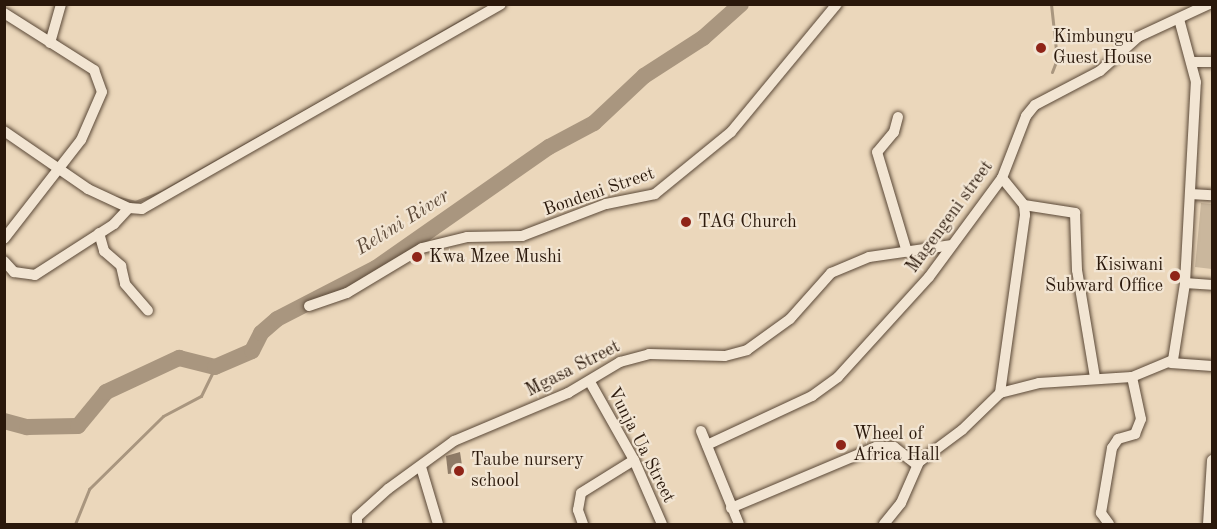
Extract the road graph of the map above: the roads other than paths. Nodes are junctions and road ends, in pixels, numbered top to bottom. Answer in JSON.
{"nodes":[{"id":1,"x":62,"y":4,"type":"edge"},
{"id":2,"x":501,"y":4,"type":"edge"},
{"id":3,"x":837,"y":4,"type":"edge"},
{"id":4,"x":1209,"y":4,"type":"edge"},
{"id":5,"x":4,"y":13,"type":"edge"},
{"id":6,"x":1179,"y":19,"type":"junction"},
{"id":7,"x":50,"y":43,"type":"junction"},
{"id":8,"x":1212,"y":62,"type":"edge"},
{"id":9,"x":1194,"y":63,"type":"junction"},
{"id":10,"x":898,"y":117,"type":"dead end"},
{"id":11,"x":4,"y":131,"type":"edge"},
{"id":12,"x":60,"y":167,"type":"junction"},
{"id":13,"x":1002,"y":178,"type":"junction"},
{"id":14,"x":1190,"y":194,"type":"junction"},
{"id":15,"x":1212,"y":195,"type":"edge"},
{"id":16,"x":1024,"y":205,"type":"junction"},
{"id":17,"x":129,"y":208,"type":"junction"},
{"id":18,"x":99,"y":233,"type":"junction"},
{"id":19,"x":4,"y":239,"type":"edge"},
{"id":20,"x":952,"y":246,"type":"junction"},
{"id":21,"x":907,"y":252,"type":"junction"},
{"id":22,"x":4,"y":261,"type":"edge"},
{"id":23,"x":1185,"y":283,"type":"junction"},
{"id":24,"x":1212,"y":285,"type":"edge"},
{"id":25,"x":309,"y":306,"type":"dead end"},
{"id":26,"x":148,"y":310,"type":"dead end"},
{"id":27,"x":1171,"y":363,"type":"junction"},
{"id":28,"x":1212,"y":366,"type":"edge"},
{"id":29,"x":1095,"y":377,"type":"junction"},
{"id":30,"x":1132,"y":377,"type":"junction"},
{"id":31,"x":590,"y":382,"type":"junction"},
{"id":32,"x":1000,"y":393,"type":"junction"},
{"id":33,"x":701,"y":431,"type":"dead end"},
{"id":34,"x":707,"y":445,"type":"junction"},
{"id":35,"x":634,"y":460,"type":"junction"},
{"id":36,"x":1212,"y":460,"type":"edge"},
{"id":37,"x":917,"y":465,"type":"junction"},
{"id":38,"x":421,"y":467,"type":"junction"},
{"id":39,"x":732,"y":508,"type":"junction"},
{"id":40,"x":357,"y":525,"type":"edge"},
{"id":41,"x":438,"y":525,"type":"edge"},
{"id":42,"x":583,"y":525,"type":"edge"},
{"id":43,"x":662,"y":525,"type":"edge"},
{"id":44,"x":739,"y":525,"type":"edge"},
{"id":45,"x":884,"y":525,"type":"edge"},
{"id":46,"x":1109,"y":525,"type":"edge"},
{"id":47,"x":1208,"y":525,"type":"edge"}],
"edges":[{"from":1,"to":7,"type":"street"},
{"from":2,"to":17,"type":"street"},
{"from":3,"to":25,"type":"street","name":"Bondeni Street"},
{"from":4,"to":6,"type":"street","name":"Magengeni street"},
{"from":5,"to":7,"type":"street"},
{"from":6,"to":9,"type":"street"},
{"from":6,"to":13,"type":"street","name":"Magengeni street"},
{"from":7,"to":12,"type":"street"},
{"from":8,"to":9,"type":"street"},
{"from":9,"to":14,"type":"street"},
{"from":10,"to":21,"type":"street"},
{"from":11,"to":12,"type":"street"},
{"from":12,"to":17,"type":"street"},
{"from":12,"to":19,"type":"street"},
{"from":13,"to":16,"type":"street"},
{"from":13,"to":20,"type":"street","name":"Magengeni street"},
{"from":14,"to":15,"type":"street"},
{"from":14,"to":23,"type":"street"},
{"from":16,"to":29,"type":"street"},
{"from":16,"to":32,"type":"street"},
{"from":17,"to":18,"type":"street"},
{"from":18,"to":22,"type":"street"},
{"from":18,"to":26,"type":"street"},
{"from":20,"to":21,"type":"street","name":"Mgasa Street"},
{"from":20,"to":34,"type":"street","name":"Magengeni street"},
{"from":21,"to":31,"type":"street","name":"Mgasa Street"},
{"from":23,"to":24,"type":"street"},
{"from":23,"to":27,"type":"street"},
{"from":27,"to":28,"type":"street"},
{"from":27,"to":30,"type":"street"},
{"from":29,"to":30,"type":"street"},
{"from":29,"to":32,"type":"street"},
{"from":30,"to":46,"type":"street"},
{"from":31,"to":35,"type":"street","name":"Vunja Ua Street"},
{"from":31,"to":38,"type":"street","name":"Mgasa Street"},
{"from":32,"to":37,"type":"street"},
{"from":33,"to":34,"type":"street"},
{"from":34,"to":39,"type":"street"},
{"from":35,"to":42,"type":"street"},
{"from":35,"to":43,"type":"street","name":"Vunja Ua Street"},
{"from":36,"to":47,"type":"street"},
{"from":37,"to":39,"type":"street"},
{"from":37,"to":45,"type":"street"},
{"from":38,"to":40,"type":"street","name":"Mgasa Street"},
{"from":38,"to":41,"type":"street"},
{"from":39,"to":44,"type":"street"}]}
